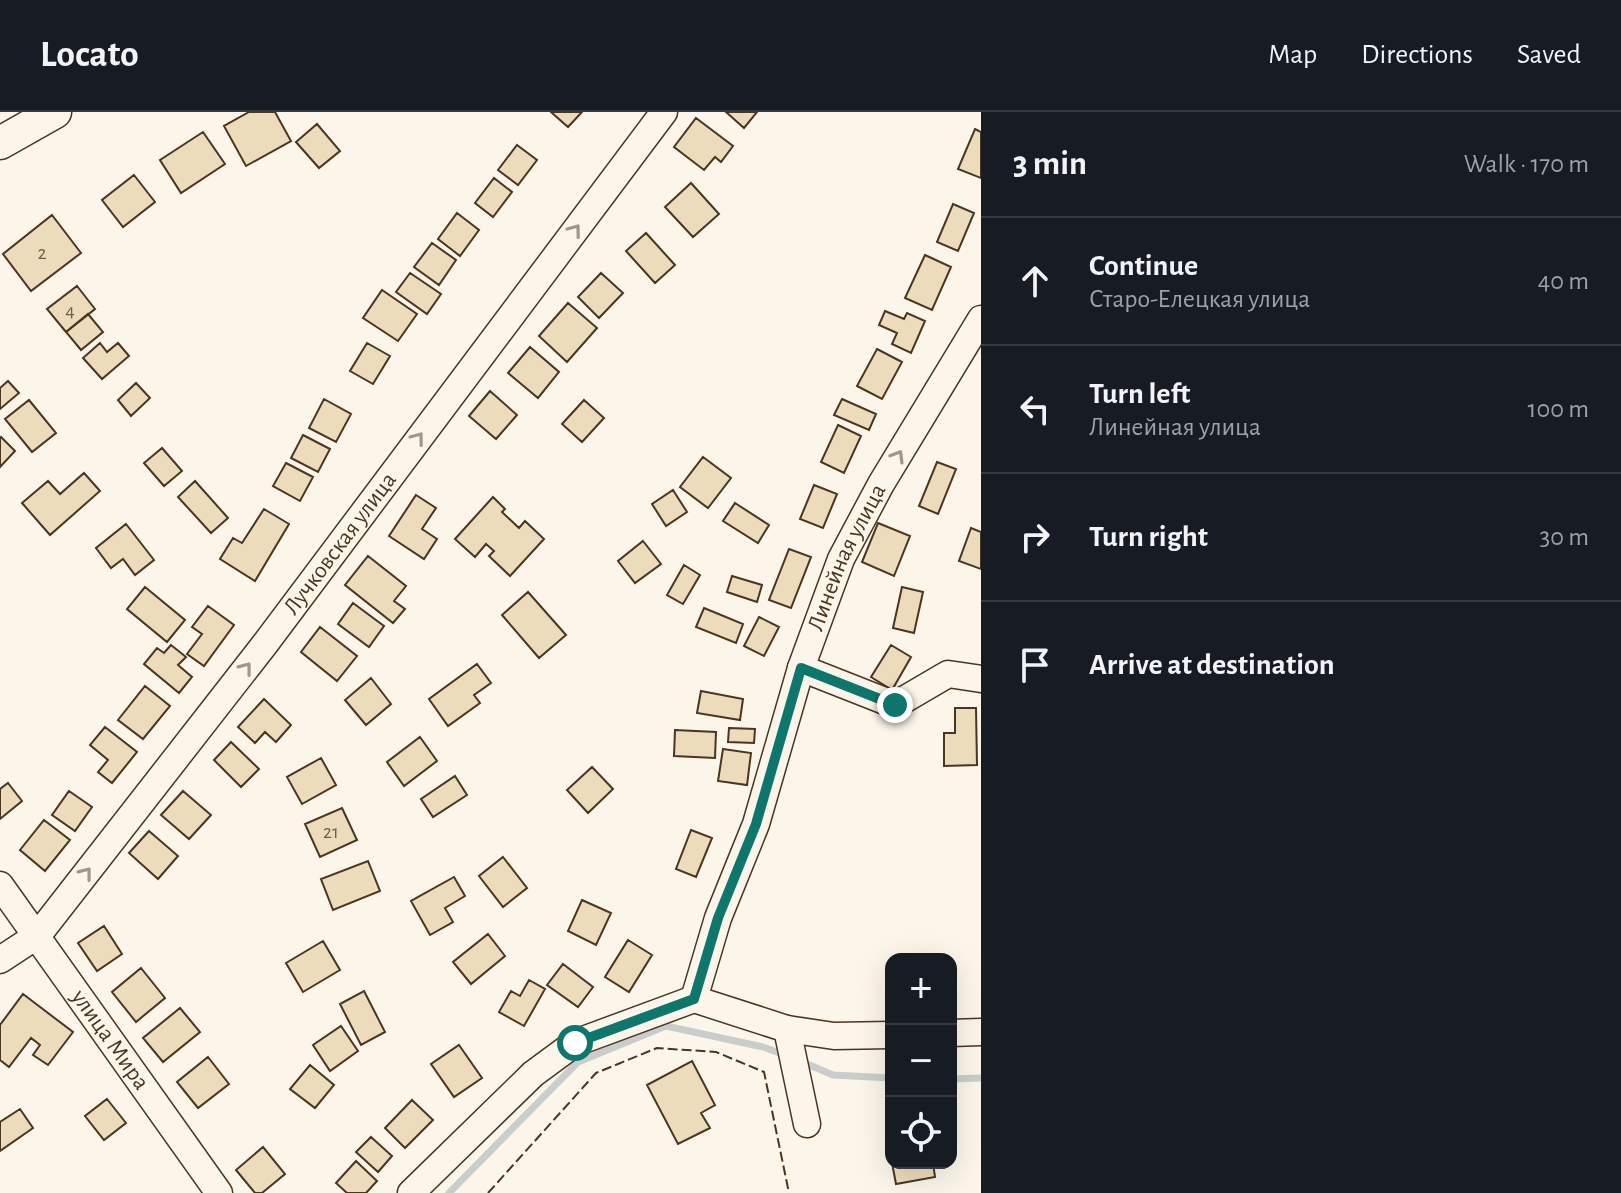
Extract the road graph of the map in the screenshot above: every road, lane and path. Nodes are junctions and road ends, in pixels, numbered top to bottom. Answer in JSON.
{"nodes":[{"id":1,"x":55,"y":112,"type":"edge"},
{"id":2,"x":664,"y":112,"type":"edge"},
{"id":3,"x":0,"y":143,"type":"edge"},
{"id":4,"x":981,"y":319,"type":"edge"},
{"id":5,"x":801,"y":668,"type":"junction"},
{"id":6,"x":981,"y":679,"type":"edge"},
{"id":7,"x":0,"y":885,"type":"edge"},
{"id":8,"x":38,"y":935,"type":"junction"},
{"id":9,"x":0,"y":960,"type":"edge"},
{"id":10,"x":694,"y":999,"type":"junction"},
{"id":11,"x":787,"y":1029,"type":"junction"},
{"id":12,"x":981,"y":1032,"type":"edge"},
{"id":13,"x":957,"y":1033,"type":"edge"},
{"id":14,"x":885,"y":1035,"type":"edge"},
{"id":15,"x":807,"y":1124,"type":"dead end"},
{"id":16,"x":219,"y":1193,"type":"edge"},
{"id":17,"x":411,"y":1193,"type":"edge"}],
"edges":[{"from":1,"to":3,"type":"main road"},
{"from":8,"to":2,"type":"street","name":"Лучковская улица","one_way":true},
{"from":5,"to":4,"type":"street","name":"Линейная улица","one_way":true},
{"from":5,"to":6,"type":"street"},
{"from":5,"to":10,"type":"street","name":"Линейная улица"},
{"from":7,"to":8,"type":"street","name":"улица Мира"},
{"from":8,"to":9,"type":"street","name":"Лучковская улица"},
{"from":8,"to":16,"type":"street","name":"улица Мира"},
{"from":10,"to":11,"type":"street"},
{"from":10,"to":17,"type":"street"},
{"from":11,"to":14,"type":"street"},
{"from":11,"to":15,"type":"street"},
{"from":12,"to":13,"type":"street"}]}
